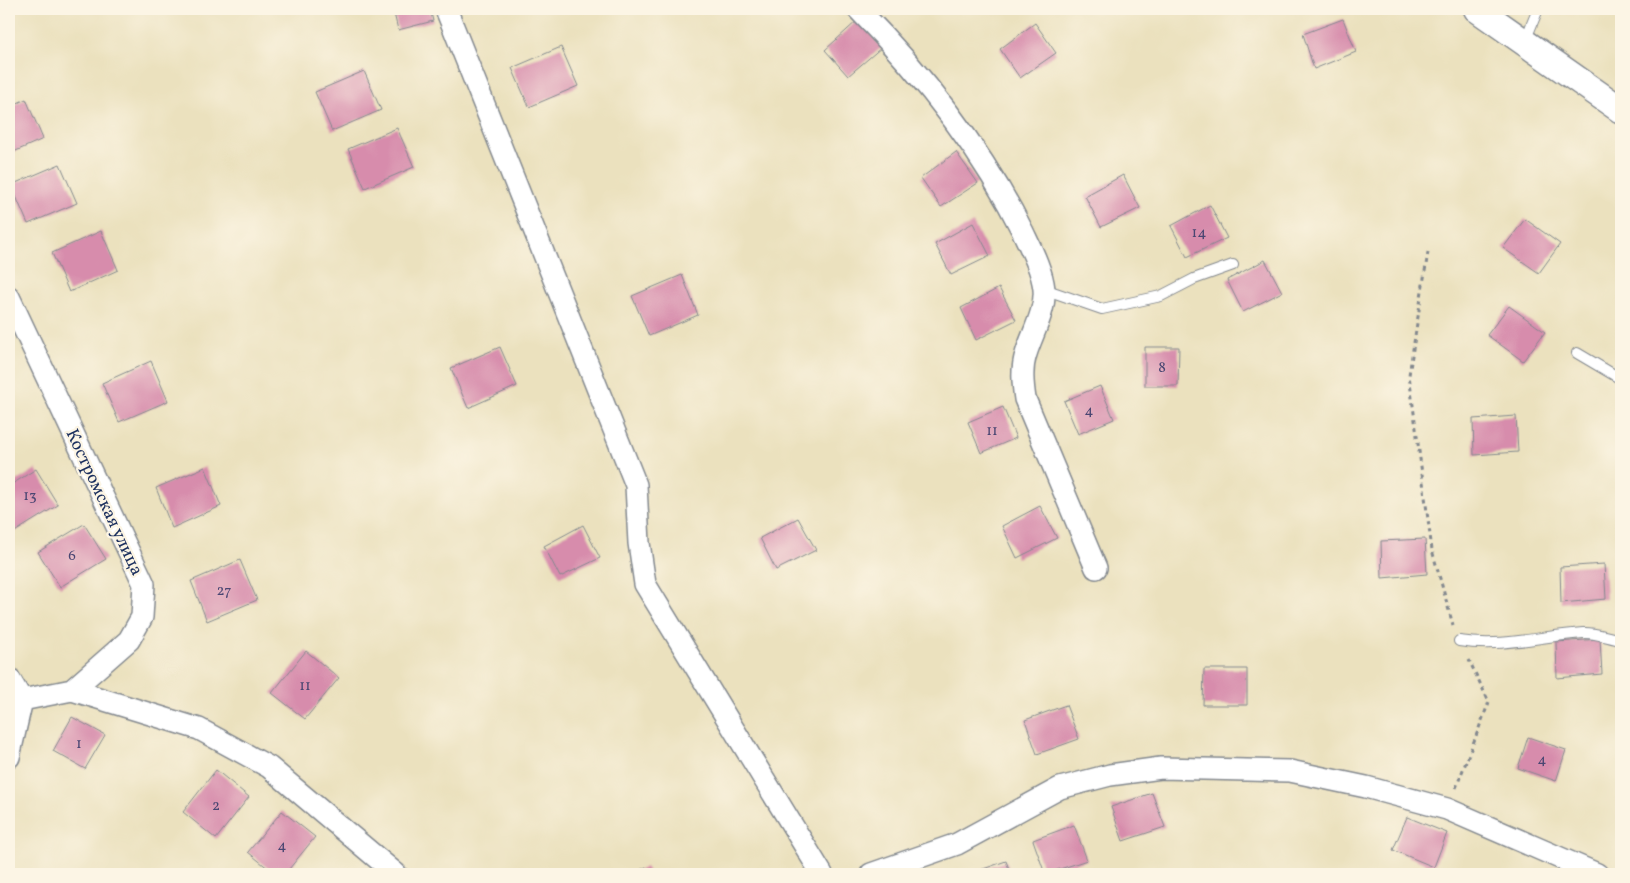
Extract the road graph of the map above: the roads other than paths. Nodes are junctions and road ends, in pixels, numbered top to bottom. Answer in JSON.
{"nodes":[{"id":1,"x":446,"y":9,"type":"edge"},
{"id":2,"x":858,"y":9,"type":"edge"},
{"id":3,"x":1477,"y":9,"type":"edge"},
{"id":4,"x":1538,"y":9,"type":"edge"},
{"id":5,"x":1525,"y":41,"type":"junction"},
{"id":6,"x":1621,"y":110,"type":"edge"},
{"id":7,"x":1233,"y":265,"type":"dead end"},
{"id":8,"x":1044,"y":289,"type":"junction"},
{"id":9,"x":9,"y":297,"type":"edge"},
{"id":10,"x":1577,"y":353,"type":"dead end"},
{"id":11,"x":1621,"y":379,"type":"edge"},
{"id":12,"x":1096,"y":568,"type":"dead end"},
{"id":13,"x":1621,"y":640,"type":"edge"},
{"id":14,"x":1459,"y":641,"type":"road end"},
{"id":15,"x":9,"y":678,"type":"edge"},
{"id":16,"x":72,"y":690,"type":"junction"},
{"id":17,"x":22,"y":700,"type":"junction"},
{"id":18,"x":9,"y":758,"type":"edge"},
{"id":19,"x":396,"y":874,"type":"edge"},
{"id":20,"x":822,"y":874,"type":"edge"},
{"id":21,"x":871,"y":874,"type":"edge"},
{"id":22,"x":1597,"y":874,"type":"edge"}],
"edges":[{"from":1,"to":20,"type":"street"},
{"from":2,"to":8,"type":"street"},
{"from":3,"to":5,"type":"street"},
{"from":4,"to":5,"type":"lane"},
{"from":5,"to":6,"type":"street"},
{"from":7,"to":8,"type":"lane"},
{"from":8,"to":12,"type":"street"},
{"from":9,"to":16,"type":"street","name":"Костромская улица"},
{"from":10,"to":11,"type":"lane"},
{"from":13,"to":14,"type":"lane"},
{"from":15,"to":17,"type":"street"},
{"from":16,"to":17,"type":"street"},
{"from":16,"to":19,"type":"street"},
{"from":17,"to":18,"type":"street"},
{"from":21,"to":22,"type":"street"}]}
